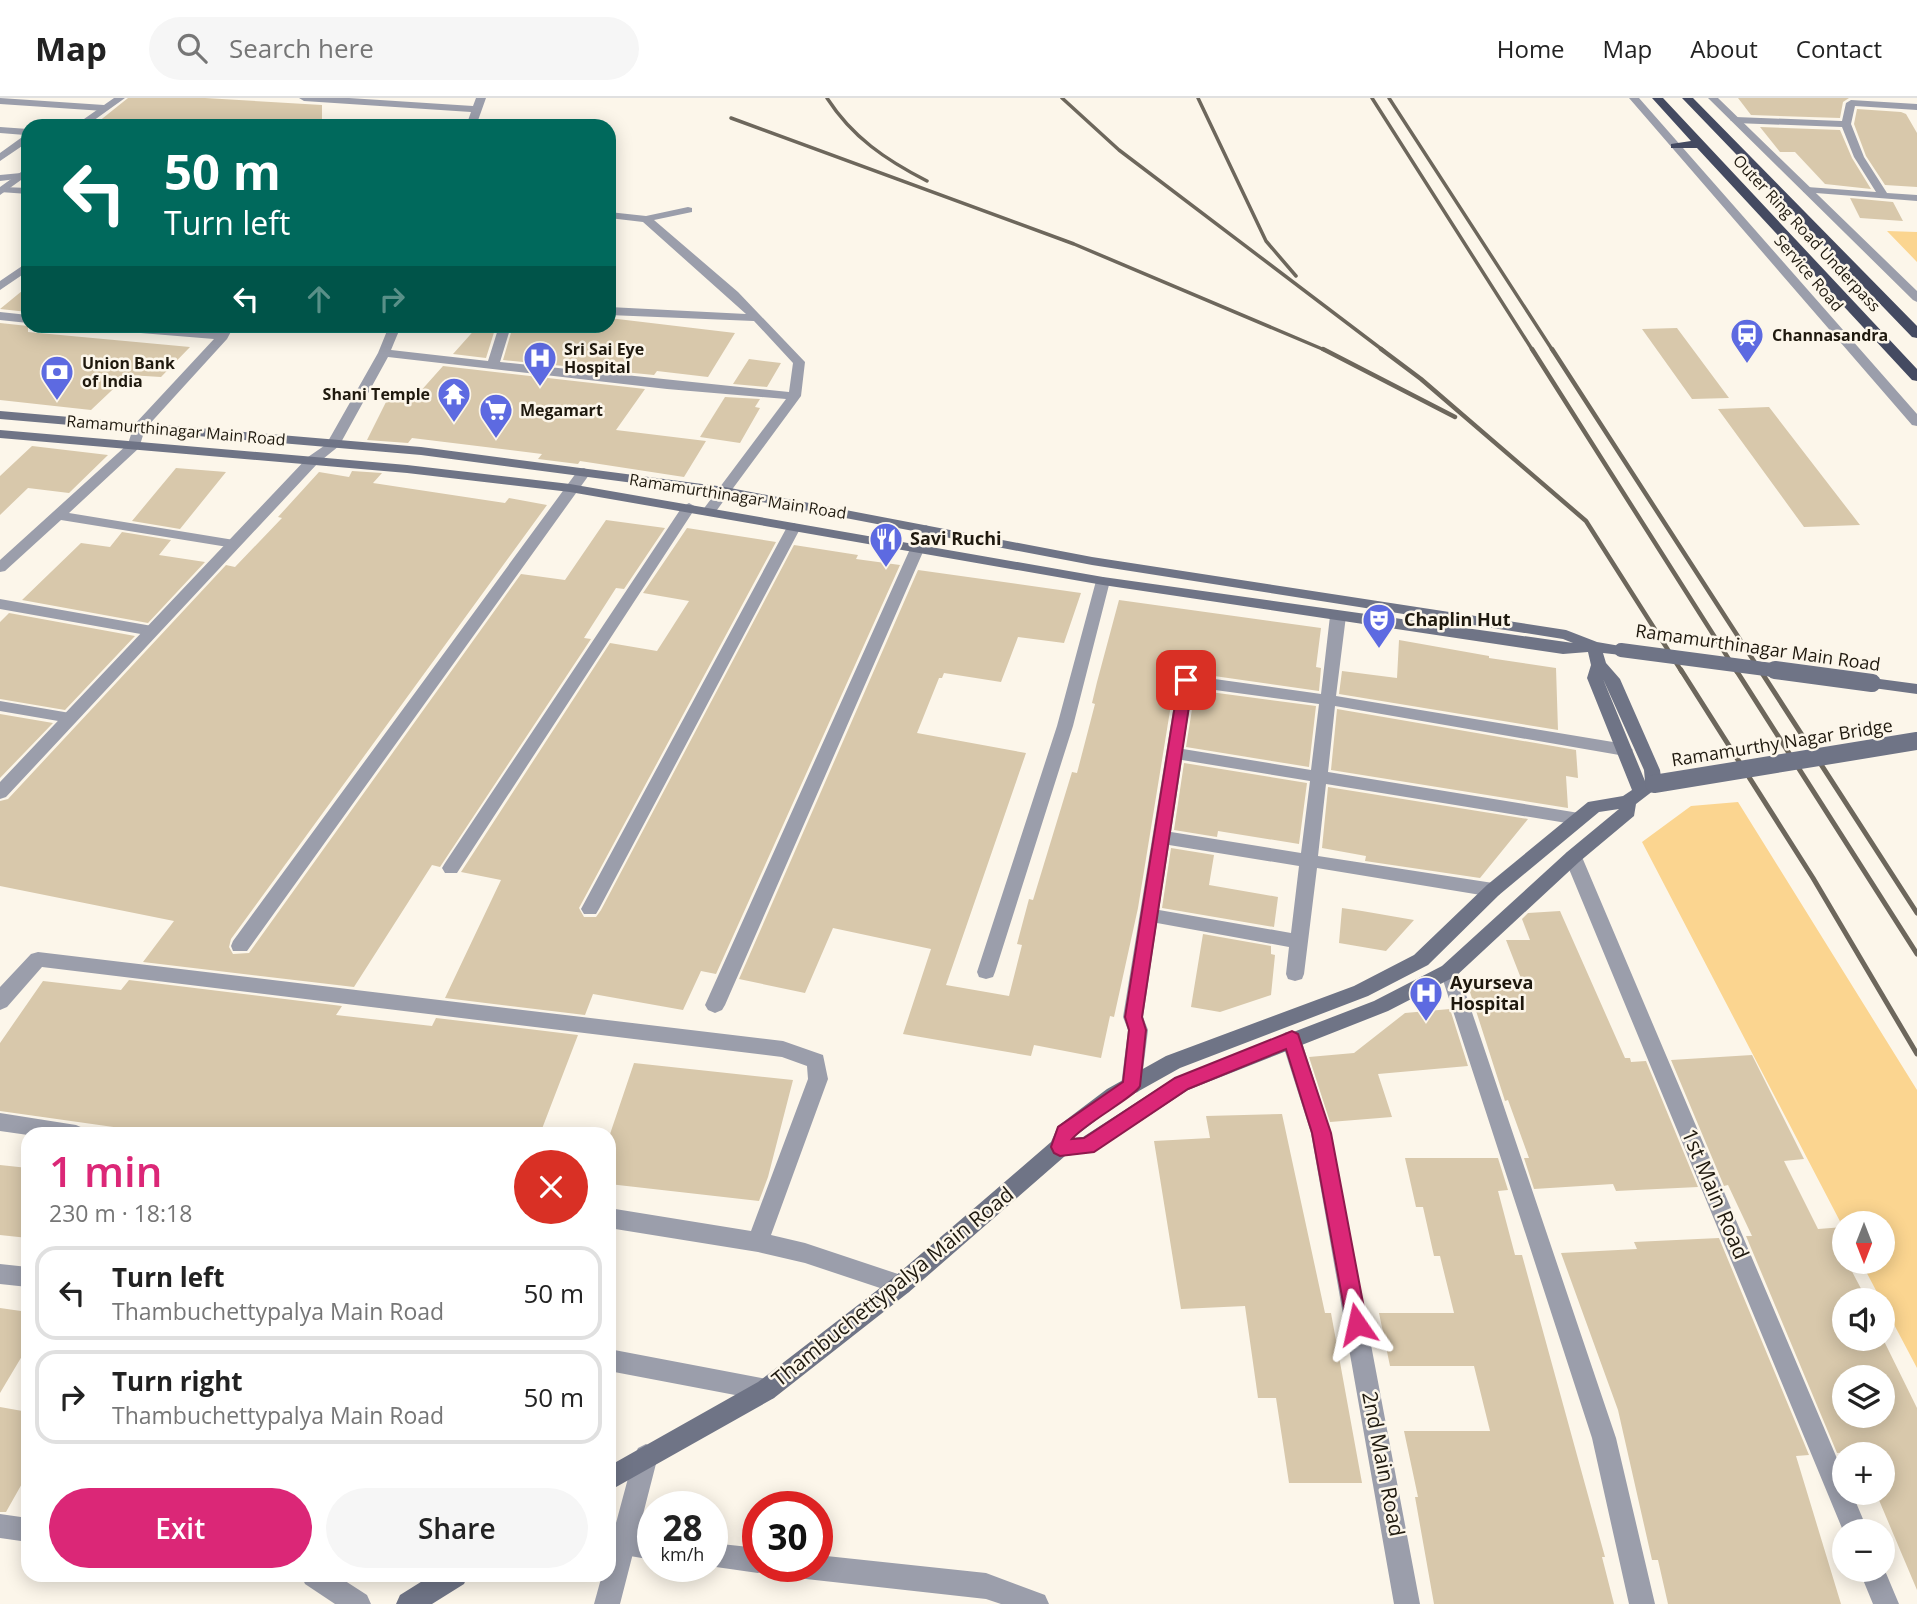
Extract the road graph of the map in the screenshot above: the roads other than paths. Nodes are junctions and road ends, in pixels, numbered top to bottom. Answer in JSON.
{"nodes":[{"id":1,"x":120,"y":98,"type":"edge"},
{"id":2,"x":304,"y":98,"type":"edge"},
{"id":3,"x":481,"y":98,"type":"edge"},
{"id":4,"x":1634,"y":98,"type":"edge"},
{"id":5,"x":1657,"y":98,"type":"edge"},
{"id":6,"x":1686,"y":98,"type":"edge"},
{"id":7,"x":1713,"y":98,"type":"edge"},
{"id":8,"x":0,"y":101,"type":"edge"},
{"id":9,"x":1851,"y":101,"type":"edge"},
{"id":10,"x":104,"y":108,"type":"junction"},
{"id":11,"x":477,"y":109,"type":"junction"},
{"id":12,"x":1916,"y":109,"type":"edge"},
{"id":13,"x":89,"y":119,"type":"edge"},
{"id":14,"x":473,"y":119,"type":"edge"},
{"id":15,"x":1735,"y":120,"type":"junction"},
{"id":16,"x":1846,"y":124,"type":"junction"},
{"id":17,"x":0,"y":130,"type":"edge"},
{"id":18,"x":21,"y":134,"type":"edge"},
{"id":19,"x":21,"y":141,"type":"edge"},
{"id":20,"x":1701,"y":144,"type":"junction"},
{"id":21,"x":1675,"y":146,"type":"junction"},
{"id":22,"x":0,"y":158,"type":"edge"},
{"id":23,"x":21,"y":174,"type":"edge"},
{"id":24,"x":21,"y":175,"type":"edge"},
{"id":25,"x":0,"y":178,"type":"edge"},
{"id":26,"x":1807,"y":190,"type":"junction"},
{"id":27,"x":1,"y":191,"type":"edge"},
{"id":28,"x":21,"y":191,"type":"edge"},
{"id":29,"x":1884,"y":196,"type":"junction"},
{"id":30,"x":1917,"y":198,"type":"edge"},
{"id":31,"x":688,"y":210,"type":"dead end"},
{"id":32,"x":616,"y":216,"type":"edge"},
{"id":33,"x":646,"y":219,"type":"junction"},
{"id":34,"x":21,"y":270,"type":"edge"},
{"id":35,"x":0,"y":287,"type":"edge"},
{"id":36,"x":1917,"y":298,"type":"edge"},
{"id":37,"x":616,"y":311,"type":"edge"},
{"id":38,"x":0,"y":316,"type":"edge"},
{"id":39,"x":21,"y":318,"type":"edge"},
{"id":40,"x":757,"y":318,"type":"junction"},
{"id":41,"x":224,"y":333,"type":"edge"},
{"id":42,"x":392,"y":333,"type":"edge"},
{"id":43,"x":503,"y":333,"type":"edge"},
{"id":44,"x":1917,"y":334,"type":"edge"},
{"id":45,"x":384,"y":353,"type":"junction"},
{"id":46,"x":493,"y":365,"type":"junction"},
{"id":47,"x":1917,"y":377,"type":"edge"},
{"id":48,"x":795,"y":396,"type":"junction"},
{"id":49,"x":0,"y":415,"type":"edge"},
{"id":50,"x":1917,"y":422,"type":"edge"},
{"id":51,"x":139,"y":428,"type":"junction"},
{"id":52,"x":0,"y":434,"type":"edge"},
{"id":53,"x":334,"y":443,"type":"junction"},
{"id":54,"x":134,"y":445,"type":"junction"},
{"id":55,"x":313,"y":460,"type":"junction"},
{"id":56,"x":584,"y":472,"type":"junction"},
{"id":57,"x":570,"y":488,"type":"junction"},
{"id":58,"x":724,"y":491,"type":"junction"},
{"id":59,"x":689,"y":507,"type":"junction"},
{"id":60,"x":709,"y":511,"type":"junction"},
{"id":61,"x":58,"y":515,"type":"junction"},
{"id":62,"x":794,"y":527,"type":"junction"},
{"id":63,"x":926,"y":529,"type":"junction"},
{"id":64,"x":234,"y":544,"type":"junction"},
{"id":65,"x":917,"y":549,"type":"junction"},
{"id":66,"x":0,"y":568,"type":"edge"},
{"id":67,"x":1103,"y":581,"type":"junction"},
{"id":68,"x":0,"y":604,"type":"edge"},
{"id":69,"x":1338,"y":616,"type":"junction"},
{"id":70,"x":152,"y":631,"type":"junction"},
{"id":71,"x":1594,"y":647,"type":"junction"},
{"id":72,"x":1599,"y":665,"type":"junction"},
{"id":73,"x":1917,"y":689,"type":"edge"},
{"id":74,"x":1328,"y":700,"type":"junction"},
{"id":75,"x":0,"y":706,"type":"edge"},
{"id":76,"x":70,"y":718,"type":"junction"},
{"id":77,"x":1917,"y":741,"type":"edge"},
{"id":78,"x":1625,"y":750,"type":"junction"},
{"id":79,"x":1174,"y":753,"type":"junction"},
{"id":80,"x":1319,"y":777,"type":"junction"},
{"id":81,"x":1641,"y":792,"type":"junction"},
{"id":82,"x":0,"y":793,"type":"edge"},
{"id":83,"x":1579,"y":819,"type":"junction"},
{"id":84,"x":1161,"y":837,"type":"junction"},
{"id":85,"x":1573,"y":857,"type":"junction"},
{"id":86,"x":1308,"y":861,"type":"junction"},
{"id":87,"x":451,"y":868,"type":"dead end"},
{"id":88,"x":1493,"y":890,"type":"junction"},
{"id":89,"x":590,"y":909,"type":"dead end"},
{"id":90,"x":1148,"y":915,"type":"junction"},
{"id":91,"x":1298,"y":941,"type":"junction"},
{"id":92,"x":240,"y":946,"type":"dead end"},
{"id":93,"x":1449,"y":971,"type":"junction"},
{"id":94,"x":986,"y":972,"type":"dead end"},
{"id":95,"x":1294,"y":974,"type":"dead end"},
{"id":96,"x":0,"y":1002,"type":"edge"},
{"id":97,"x":715,"y":1005,"type":"dead end"},
{"id":98,"x":1292,"y":1039,"type":"junction"},
{"id":99,"x":1131,"y":1086,"type":"junction"},
{"id":100,"x":0,"y":1122,"type":"edge"},
{"id":101,"x":32,"y":1127,"type":"edge"},
{"id":102,"x":1060,"y":1147,"type":"junction"},
{"id":103,"x":616,"y":1219,"type":"edge"},
{"id":104,"x":758,"y":1242,"type":"junction"},
{"id":105,"x":0,"y":1274,"type":"edge"},
{"id":106,"x":21,"y":1276,"type":"edge"},
{"id":107,"x":901,"y":1285,"type":"junction"},
{"id":108,"x":616,"y":1361,"type":"edge"},
{"id":109,"x":766,"y":1390,"type":"junction"},
{"id":110,"x":646,"y":1456,"type":"junction"},
{"id":111,"x":616,"y":1475,"type":"edge"},
{"id":112,"x":1851,"y":1519,"type":"edge"},
{"id":113,"x":0,"y":1526,"type":"edge"},
{"id":114,"x":21,"y":1529,"type":"edge"},
{"id":115,"x":622,"y":1544,"type":"junction"},
{"id":116,"x":637,"y":1546,"type":"edge"},
{"id":117,"x":616,"y":1568,"type":"edge"},
{"id":118,"x":833,"y":1569,"type":"edge"},
{"id":119,"x":325,"y":1582,"type":"edge"},
{"id":120,"x":444,"y":1582,"type":"edge"},
{"id":121,"x":612,"y":1582,"type":"edge"},
{"id":122,"x":1877,"y":1582,"type":"edge"},
{"id":123,"x":358,"y":1604,"type":"edge"},
{"id":124,"x":409,"y":1604,"type":"edge"},
{"id":125,"x":607,"y":1604,"type":"edge"},
{"id":126,"x":1036,"y":1604,"type":"edge"},
{"id":127,"x":1407,"y":1604,"type":"edge"},
{"id":128,"x":1642,"y":1604,"type":"edge"},
{"id":129,"x":1886,"y":1604,"type":"edge"}],
"edges":[{"from":1,"to":10,"type":"street"},
{"from":2,"to":11,"type":"street"},
{"from":3,"to":11,"type":"street"},
{"from":4,"to":21,"type":"street","name":"Service Road"},
{"from":5,"to":20,"type":"highway","name":"Outer Ring Road Underpass"},
{"from":6,"to":44,"type":"highway","name":"Outer Ring Road Underpass"},
{"from":7,"to":15,"type":"street"},
{"from":8,"to":10,"type":"street"},
{"from":9,"to":12,"type":"street"},
{"from":9,"to":16,"type":"street"},
{"from":10,"to":13,"type":"street"},
{"from":11,"to":14,"type":"street"},
{"from":15,"to":16,"type":"street"},
{"from":15,"to":26,"type":"street"},
{"from":16,"to":29,"type":"street"},
{"from":17,"to":18,"type":"street"},
{"from":19,"to":22,"type":"street"},
{"from":20,"to":21,"type":"highway"},
{"from":20,"to":47,"type":"highway","name":"Outer Ring Road Underpass"},
{"from":21,"to":50,"type":"street","name":"Service Road"},
{"from":23,"to":25,"type":"street"},
{"from":24,"to":27,"type":"street"},
{"from":26,"to":29,"type":"street"},
{"from":26,"to":36,"type":"street"},
{"from":27,"to":28,"type":"street"},
{"from":29,"to":30,"type":"street"},
{"from":31,"to":33,"type":"street"},
{"from":32,"to":33,"type":"street"},
{"from":33,"to":40,"type":"street"},
{"from":34,"to":35,"type":"street"},
{"from":37,"to":40,"type":"street"},
{"from":38,"to":39,"type":"street"},
{"from":40,"to":48,"type":"street"},
{"from":41,"to":51,"type":"street"},
{"from":42,"to":45,"type":"street"},
{"from":43,"to":46,"type":"street"},
{"from":45,"to":46,"type":"street"},
{"from":45,"to":53,"type":"street"},
{"from":46,"to":48,"type":"street"},
{"from":48,"to":58,"type":"street"},
{"from":49,"to":51,"type":"main road","name":"Ramamurthinagar Main Road"},
{"from":51,"to":53,"type":"main road","name":"Ramamurthinagar Main Road"},
{"from":51,"to":54,"type":"street"},
{"from":52,"to":54,"type":"main road","name":"Ramamurthinagar Main Road"},
{"from":53,"to":55,"type":"street"},
{"from":53,"to":56,"type":"main road","name":"Ramamurthinagar Main Road"},
{"from":54,"to":55,"type":"main road","name":"Ramamurthinagar Main Road"},
{"from":54,"to":61,"type":"street"},
{"from":55,"to":57,"type":"main road","name":"Ramamurthinagar Main Road"},
{"from":55,"to":64,"type":"street"},
{"from":56,"to":57,"type":"street"},
{"from":56,"to":58,"type":"main road","name":"Ramamurthinagar Main Road"},
{"from":57,"to":59,"type":"main road","name":"Ramamurthinagar Main Road"},
{"from":57,"to":92,"type":"street"},
{"from":58,"to":60,"type":"street"},
{"from":58,"to":63,"type":"main road","name":"Ramamurthinagar Main Road"},
{"from":59,"to":60,"type":"main road","name":"Ramamurthinagar Main Road"},
{"from":59,"to":87,"type":"street"},
{"from":60,"to":62,"type":"main road","name":"Ramamurthinagar Main Road"},
{"from":61,"to":64,"type":"street"},
{"from":61,"to":66,"type":"street"},
{"from":62,"to":65,"type":"main road","name":"Ramamurthinagar Main Road"},
{"from":62,"to":89,"type":"street"},
{"from":63,"to":65,"type":"street"},
{"from":63,"to":71,"type":"main road","name":"Ramamurthinagar Main Road"},
{"from":64,"to":70,"type":"street"},
{"from":65,"to":67,"type":"main road","name":"Ramamurthinagar Main Road"},
{"from":65,"to":97,"type":"street"},
{"from":67,"to":69,"type":"main road","name":"Ramamurthinagar Main Road"},
{"from":67,"to":94,"type":"street"},
{"from":68,"to":70,"type":"street"},
{"from":69,"to":71,"type":"main road","name":"Ramamurthinagar Main Road"},
{"from":69,"to":74,"type":"street"},
{"from":70,"to":76,"type":"street"},
{"from":71,"to":72,"type":"main road"},
{"from":71,"to":73,"type":"main road","name":"Ramamurthinagar Main Road","bridge":true},
{"from":72,"to":78,"type":"main road"},
{"from":72,"to":81,"type":"main road"},
{"from":74,"to":78,"type":"street"},
{"from":74,"to":79,"type":"street"},
{"from":74,"to":80,"type":"street"},
{"from":75,"to":76,"type":"street"},
{"from":76,"to":82,"type":"street"},
{"from":77,"to":81,"type":"main road","name":"Ramamurthy Nagar Bridge","bridge":true},
{"from":78,"to":81,"type":"main road"},
{"from":79,"to":80,"type":"street"},
{"from":79,"to":84,"type":"street"},
{"from":80,"to":83,"type":"street"},
{"from":80,"to":86,"type":"street"},
{"from":81,"to":83,"type":"main road","name":"Thambuchettypalya Main Road"},
{"from":81,"to":85,"type":"main road"},
{"from":83,"to":88,"type":"main road","name":"Thambuchettypalya Main Road"},
{"from":84,"to":86,"type":"street"},
{"from":84,"to":90,"type":"street"},
{"from":85,"to":93,"type":"main road"},
{"from":85,"to":112,"type":"street","name":"1st Main Road"},
{"from":86,"to":88,"type":"street"},
{"from":86,"to":91,"type":"street"},
{"from":88,"to":99,"type":"main road","name":"Thambuchettypalya Main Road"},
{"from":90,"to":91,"type":"street"},
{"from":90,"to":99,"type":"street"},
{"from":91,"to":95,"type":"street"},
{"from":93,"to":98,"type":"main road"},
{"from":93,"to":128,"type":"street"},
{"from":96,"to":104,"type":"street"},
{"from":98,"to":102,"type":"main road"},
{"from":98,"to":127,"type":"street","name":"2nd Main Road"},
{"from":99,"to":102,"type":"main road","name":"Thambuchettypalya Main Road"},
{"from":100,"to":101,"type":"street"},
{"from":102,"to":107,"type":"main road","name":"Thambuchettypalya Main Road"},
{"from":103,"to":104,"type":"street"},
{"from":104,"to":107,"type":"street"},
{"from":105,"to":106,"type":"street"},
{"from":107,"to":109,"type":"main road","name":"Thambuchettypalya Main Road"},
{"from":108,"to":109,"type":"street"},
{"from":109,"to":110,"type":"main road","name":"Thambuchettypalya Main Road"},
{"from":110,"to":111,"type":"main road","name":"Thambuchettypalya Main Road"},
{"from":110,"to":115,"type":"street"},
{"from":113,"to":114,"type":"street"},
{"from":115,"to":116,"type":"street"},
{"from":115,"to":117,"type":"street"},
{"from":118,"to":126,"type":"street"},
{"from":119,"to":123,"type":"street"},
{"from":120,"to":124,"type":"main road"},
{"from":121,"to":125,"type":"street"},
{"from":122,"to":129,"type":"street"}]}
